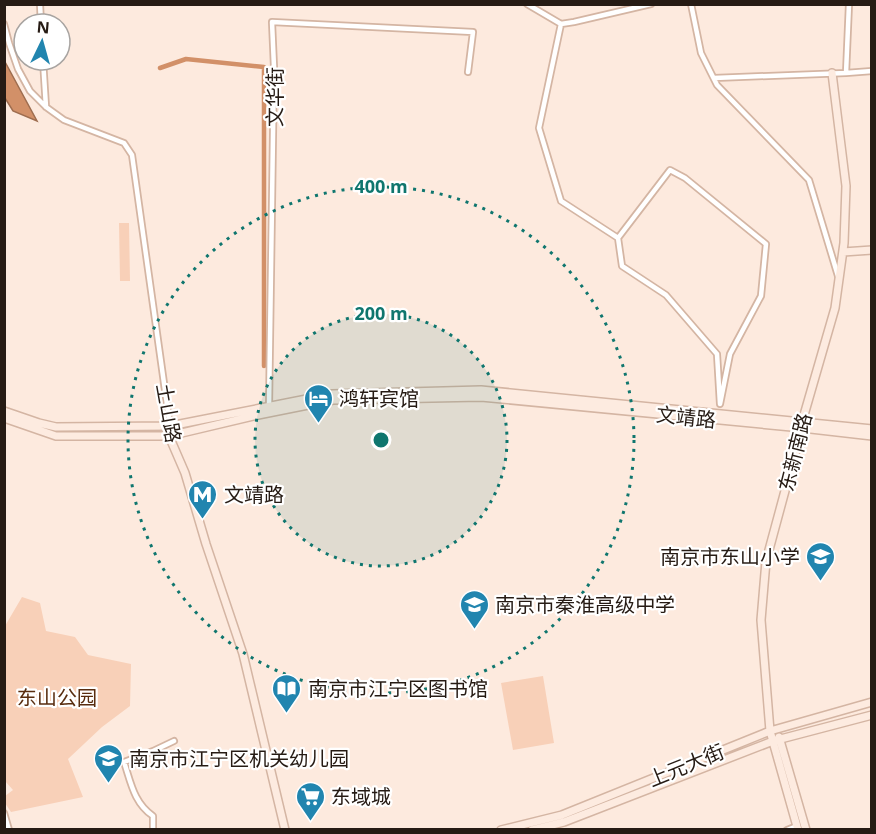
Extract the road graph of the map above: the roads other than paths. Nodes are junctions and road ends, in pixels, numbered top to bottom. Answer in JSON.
{"nodes":[{"id":1,"x":527,"y":4,"type":"edge"},
{"id":2,"x":651,"y":4,"type":"edge"},
{"id":3,"x":691,"y":4,"type":"edge"},
{"id":4,"x":849,"y":4,"type":"edge"},
{"id":5,"x":640,"y":6,"type":"edge"},
{"id":6,"x":4,"y":24,"type":"edge"},
{"id":7,"x":561,"y":24,"type":"junction"},
{"id":8,"x":872,"y":71,"type":"edge"},
{"id":9,"x":44,"y":72,"type":"edge"},
{"id":10,"x":468,"y":72,"type":"dead end"},
{"id":11,"x":832,"y":73,"type":"junction"},
{"id":12,"x":846,"y":73,"type":"junction"},
{"id":13,"x":714,"y":78,"type":"junction"},
{"id":14,"x":46,"y":107,"type":"junction"},
{"id":15,"x":618,"y":238,"type":"junction"},
{"id":16,"x":872,"y":250,"type":"edge"},
{"id":17,"x":843,"y":252,"type":"junction"},
{"id":18,"x":839,"y":280,"type":"junction"},
{"id":19,"x":269,"y":409,"type":"junction"},
{"id":20,"x":4,"y":411,"type":"edge"},
{"id":21,"x":4,"y":418,"type":"edge"},
{"id":22,"x":802,"y":425,"type":"junction"},
{"id":23,"x":170,"y":426,"type":"junction"},
{"id":24,"x":872,"y":429,"type":"edge"},
{"id":25,"x":169,"y":436,"type":"junction"},
{"id":26,"x":872,"y":436,"type":"edge"},
{"id":27,"x":872,"y":702,"type":"edge"},
{"id":28,"x":872,"y":715,"type":"edge"},
{"id":29,"x":773,"y":730,"type":"junction"},
{"id":30,"x":776,"y":740,"type":"junction"},
{"id":31,"x":174,"y":741,"type":"dead end"},
{"id":32,"x":4,"y":813,"type":"edge"},
{"id":33,"x":564,"y":822,"type":"edge"},
{"id":34,"x":798,"y":828,"type":"edge"},
{"id":35,"x":9,"y":830,"type":"edge"},
{"id":36,"x":153,"y":830,"type":"edge"},
{"id":37,"x":285,"y":830,"type":"edge"},
{"id":38,"x":501,"y":830,"type":"edge"},
{"id":39,"x":531,"y":830,"type":"edge"},
{"id":40,"x":787,"y":830,"type":"edge"},
{"id":41,"x":806,"y":830,"type":"edge"}],
"edges":[{"from":1,"to":7,"type":"street"},
{"from":2,"to":5,"type":"street"},
{"from":3,"to":13,"type":"street"},
{"from":4,"to":12,"type":"street"},
{"from":5,"to":7,"type":"street"},
{"from":6,"to":14,"type":"street","name":"土山路"},
{"from":7,"to":15,"type":"street"},
{"from":8,"to":12,"type":"street"},
{"from":9,"to":14,"type":"street"},
{"from":10,"to":19,"type":"street","name":"文华街"},
{"from":11,"to":12,"type":"street"},
{"from":11,"to":13,"type":"street"},
{"from":11,"to":17,"type":"main road","name":"东新南路"},
{"from":13,"to":18,"type":"street"},
{"from":14,"to":23,"type":"street","name":"土山路"},
{"from":15,"to":15,"type":"street"},
{"from":16,"to":17,"type":"main road"},
{"from":17,"to":18,"type":"main road","name":"东新南路"},
{"from":18,"to":22,"type":"main road","name":"东新南路"},
{"from":19,"to":22,"type":"main road","name":"文靖路"},
{"from":19,"to":23,"type":"main road","name":"文靖路"},
{"from":19,"to":25,"type":"main road","name":"文靖路"},
{"from":20,"to":23,"type":"main road","name":"文靖路"},
{"from":21,"to":25,"type":"main road","name":"文靖路"},
{"from":22,"to":24,"type":"main road","name":"文靖路"},
{"from":22,"to":26,"type":"main road","name":"文靖路"},
{"from":22,"to":29,"type":"main road","name":"东新南路"},
{"from":23,"to":25,"type":"street","name":"土山路"},
{"from":25,"to":37,"type":"main road","name":"土山路"},
{"from":27,"to":29,"type":"main road","name":"上元大街"},
{"from":28,"to":30,"type":"main road","name":"上元大街"},
{"from":29,"to":30,"type":"main road","name":"东新南路"},
{"from":29,"to":33,"type":"main road","name":"上元大街"},
{"from":30,"to":33,"type":"main road","name":"上元大街"},
{"from":30,"to":34,"type":"main road","name":"东新南路"},
{"from":30,"to":41,"type":"main road","name":"东新南路"},
{"from":31,"to":36,"type":"street"},
{"from":32,"to":35,"type":"street"},
{"from":33,"to":38,"type":"main road","name":"上元大街"},
{"from":33,"to":39,"type":"main road","name":"上元大街"},
{"from":34,"to":40,"type":"street"}]}
